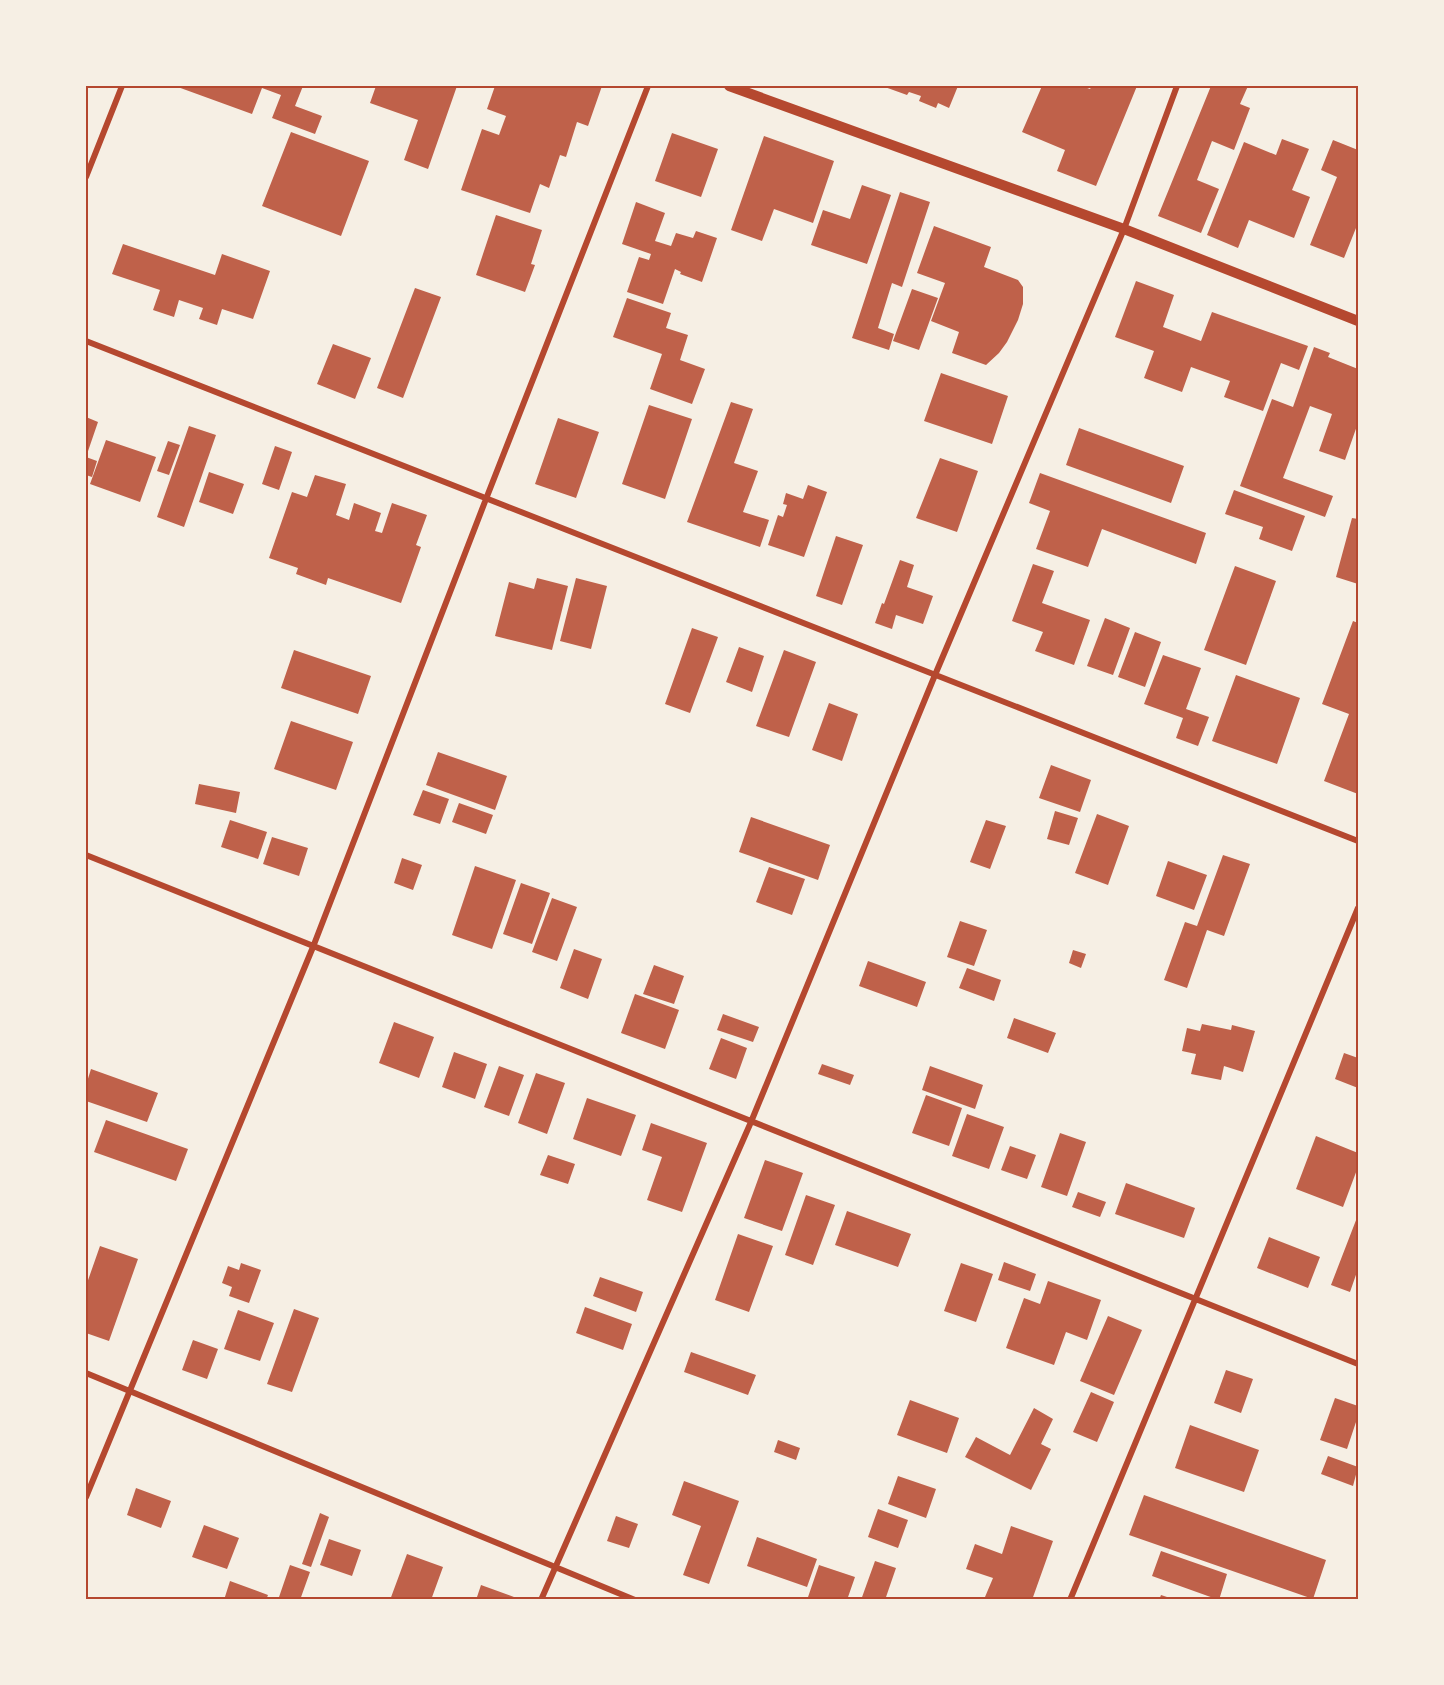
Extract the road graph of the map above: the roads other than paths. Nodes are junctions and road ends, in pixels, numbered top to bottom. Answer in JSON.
{"nodes":[{"id":1,"x":123,"y":86,"type":"edge"},
{"id":2,"x":648,"y":86,"type":"edge"},
{"id":3,"x":729,"y":86,"type":"edge"},
{"id":4,"x":1177,"y":86,"type":"edge"},
{"id":5,"x":86,"y":177,"type":"edge"},
{"id":6,"x":1124,"y":229,"type":"junction"},
{"id":7,"x":1359,"y":321,"type":"edge"},
{"id":8,"x":86,"y":341,"type":"edge"},
{"id":9,"x":486,"y":499,"type":"junction"},
{"id":10,"x":935,"y":675,"type":"junction"},
{"id":11,"x":1359,"y":841,"type":"edge"},
{"id":12,"x":86,"y":855,"type":"edge"},
{"id":13,"x":1359,"y":908,"type":"edge"},
{"id":14,"x":313,"y":947,"type":"junction"},
{"id":15,"x":751,"y":1122,"type":"junction"},
{"id":16,"x":1194,"y":1299,"type":"junction"},
{"id":17,"x":1359,"y":1364,"type":"edge"},
{"id":18,"x":86,"y":1373,"type":"edge"},
{"id":19,"x":129,"y":1391,"type":"junction"},
{"id":20,"x":86,"y":1497,"type":"edge"},
{"id":21,"x":554,"y":1567,"type":"junction"},
{"id":22,"x":541,"y":1599,"type":"edge"},
{"id":23,"x":635,"y":1599,"type":"edge"},
{"id":24,"x":1070,"y":1599,"type":"edge"}],
"edges":[{"from":1,"to":5,"type":"street"},
{"from":2,"to":9,"type":"street"},
{"from":3,"to":6,"type":"street"},
{"from":4,"to":6,"type":"street"},
{"from":6,"to":7,"type":"street"},
{"from":6,"to":10,"type":"street"},
{"from":8,"to":9,"type":"street"},
{"from":9,"to":10,"type":"street"},
{"from":9,"to":14,"type":"street"},
{"from":10,"to":11,"type":"street"},
{"from":10,"to":15,"type":"street"},
{"from":12,"to":14,"type":"street"},
{"from":13,"to":16,"type":"street"},
{"from":14,"to":15,"type":"street"},
{"from":14,"to":19,"type":"street"},
{"from":15,"to":16,"type":"street"},
{"from":15,"to":21,"type":"street"},
{"from":16,"to":17,"type":"street"},
{"from":16,"to":24,"type":"street"},
{"from":18,"to":19,"type":"street"},
{"from":19,"to":20,"type":"street"},
{"from":19,"to":21,"type":"street"},
{"from":21,"to":22,"type":"street"},
{"from":21,"to":23,"type":"street"}]}
